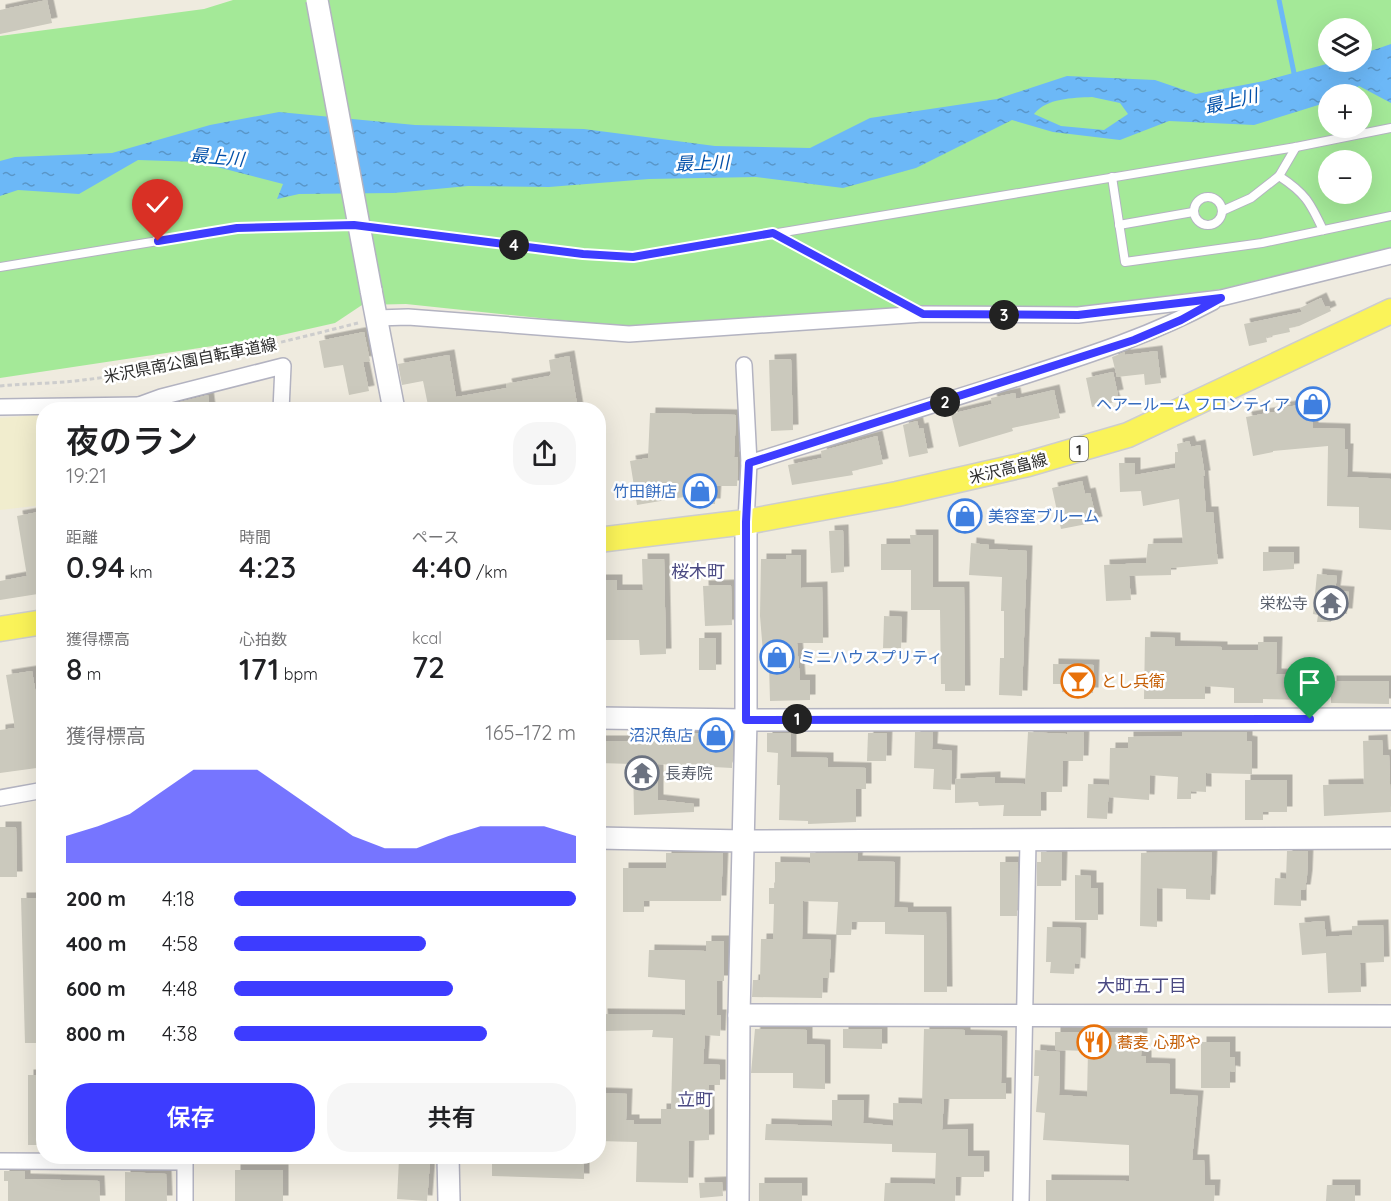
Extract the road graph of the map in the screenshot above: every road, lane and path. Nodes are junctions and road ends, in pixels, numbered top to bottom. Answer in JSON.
{"nodes":[{"id":1,"x":317,"y":0,"type":"edge"},
{"id":2,"x":1391,"y":128,"type":"edge"},
{"id":3,"x":1296,"y":147,"type":"junction"},
{"id":4,"x":1279,"y":176,"type":"junction"},
{"id":5,"x":1112,"y":177,"type":"junction"},
{"id":6,"x":1222,"y":211,"type":"junction"},
{"id":7,"x":1193,"y":212,"type":"junction"},
{"id":8,"x":1391,"y":216,"type":"edge"},
{"id":9,"x":1119,"y":225,"type":"junction"},
{"id":10,"x":1323,"y":230,"type":"junction"},
{"id":11,"x":773,"y":233,"type":"junction"},
{"id":12,"x":1391,"y":256,"type":"edge"},
{"id":13,"x":0,"y":267,"type":"edge"},
{"id":14,"x":1221,"y":298,"type":"junction"},
{"id":15,"x":1391,"y":311,"type":"edge"},
{"id":16,"x":923,"y":314,"type":"junction"},
{"id":17,"x":376,"y":318,"type":"junction"},
{"id":18,"x":744,"y":365,"type":"dead end"},
{"id":19,"x":0,"y":386,"type":"edge"},
{"id":20,"x":150,"y":402,"type":"edge"},
{"id":21,"x":281,"y":402,"type":"edge"},
{"id":22,"x":392,"y":402,"type":"edge"},
{"id":23,"x":0,"y":407,"type":"edge"},
{"id":24,"x":36,"y":407,"type":"edge"},
{"id":25,"x":749,"y":463,"type":"junction"},
{"id":26,"x":746,"y":522,"type":"junction"},
{"id":27,"x":606,"y":539,"type":"edge"},
{"id":28,"x":36,"y":623,"type":"edge"},
{"id":29,"x":0,"y":628,"type":"edge"},
{"id":30,"x":606,"y":718,"type":"edge"},
{"id":31,"x":1391,"y":719,"type":"edge"},
{"id":32,"x":746,"y":720,"type":"junction"},
{"id":33,"x":36,"y":791,"type":"edge"},
{"id":34,"x":0,"y":798,"type":"edge"},
{"id":35,"x":606,"y":838,"type":"edge"},
{"id":36,"x":1391,"y":838,"type":"edge"},
{"id":37,"x":743,"y":841,"type":"junction"},
{"id":38,"x":1029,"y":841,"type":"junction"},
{"id":39,"x":1025,"y":1014,"type":"junction"},
{"id":40,"x":739,"y":1015,"type":"junction"},
{"id":41,"x":1391,"y":1016,"type":"edge"},
{"id":42,"x":36,"y":1160,"type":"edge"},
{"id":43,"x":0,"y":1161,"type":"edge"},
{"id":44,"x":185,"y":1164,"type":"edge"},
{"id":45,"x":448,"y":1164,"type":"edge"},
{"id":46,"x":185,"y":1201,"type":"edge"},
{"id":47,"x":449,"y":1201,"type":"edge"},
{"id":48,"x":738,"y":1201,"type":"edge"},
{"id":49,"x":1021,"y":1201,"type":"edge"}],
"edges":[{"from":1,"to":17,"type":"street","bridge":true},
{"from":2,"to":3,"type":"lane"},
{"from":3,"to":4,"type":"lane"},
{"from":3,"to":5,"type":"lane"},
{"from":4,"to":6,"type":"lane"},
{"from":4,"to":10,"type":"lane"},
{"from":5,"to":9,"type":"lane"},
{"from":5,"to":11,"type":"lane"},
{"from":6,"to":7,"type":"lane"},
{"from":6,"to":7,"type":"lane"},
{"from":7,"to":9,"type":"lane"},
{"from":8,"to":10,"type":"lane"},
{"from":9,"to":10,"type":"lane"},
{"from":11,"to":13,"type":"lane"},
{"from":11,"to":16,"type":"lane"},
{"from":12,"to":14,"type":"street"},
{"from":14,"to":16,"type":"street"},
{"from":14,"to":25,"type":"street"},
{"from":15,"to":26,"type":"main road","name":"米沢高畠線","number":"1"},
{"from":16,"to":17,"type":"street"},
{"from":17,"to":19,"type":"path","name":"米沢県南公園自転車道線"},
{"from":17,"to":22,"type":"street"},
{"from":18,"to":25,"type":"street"},
{"from":20,"to":21,"type":"street"},
{"from":23,"to":24,"type":"street"},
{"from":25,"to":26,"type":"street"},
{"from":26,"to":27,"type":"main road","name":"米沢高畠線","number":"1"},
{"from":26,"to":32,"type":"street"},
{"from":28,"to":29,"type":"main road"},
{"from":30,"to":32,"type":"street"},
{"from":31,"to":32,"type":"street"},
{"from":32,"to":37,"type":"street"},
{"from":33,"to":34,"type":"street"},
{"from":35,"to":37,"type":"street"},
{"from":36,"to":38,"type":"street"},
{"from":37,"to":38,"type":"street"},
{"from":37,"to":40,"type":"street"},
{"from":38,"to":39,"type":"street"},
{"from":39,"to":40,"type":"street"},
{"from":39,"to":41,"type":"street"},
{"from":39,"to":49,"type":"street"},
{"from":40,"to":48,"type":"street"},
{"from":42,"to":43,"type":"street"},
{"from":44,"to":46,"type":"street"},
{"from":45,"to":47,"type":"street"}]}
